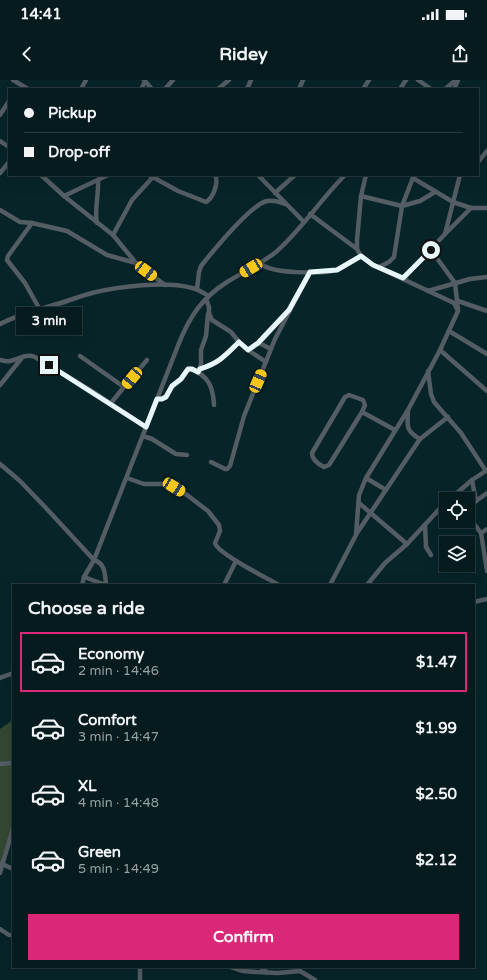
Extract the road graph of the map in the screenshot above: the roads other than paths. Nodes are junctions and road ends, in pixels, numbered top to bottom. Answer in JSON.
{"nodes":[{"id":1,"x":13,"y":80,"type":"edge"},
{"id":2,"x":173,"y":80,"type":"edge"},
{"id":3,"x":229,"y":80,"type":"edge"},
{"id":4,"x":418,"y":80,"type":"edge"},
{"id":5,"x":454,"y":81,"type":"edge"},
{"id":6,"x":19,"y":84,"type":"junction"},
{"id":7,"x":17,"y":88,"type":"edge"},
{"id":8,"x":26,"y":88,"type":"edge"},
{"id":9,"x":167,"y":88,"type":"edge"},
{"id":10,"x":219,"y":88,"type":"edge"},
{"id":11,"x":429,"y":88,"type":"edge"},
{"id":12,"x":446,"y":88,"type":"edge"},
{"id":13,"x":8,"y":103,"type":"edge"},
{"id":14,"x":0,"y":115,"type":"edge"},
{"id":15,"x":487,"y":151,"type":"edge"},
{"id":16,"x":479,"y":161,"type":"edge"},
{"id":17,"x":8,"y":163,"type":"edge"},
{"id":18,"x":0,"y":173,"type":"edge"},
{"id":19,"x":42,"y":176,"type":"edge"},
{"id":20,"x":106,"y":176,"type":"edge"},
{"id":21,"x":151,"y":176,"type":"edge"},
{"id":22,"x":216,"y":176,"type":"edge"},
{"id":23,"x":259,"y":176,"type":"edge"},
{"id":24,"x":294,"y":176,"type":"edge"},
{"id":25,"x":343,"y":176,"type":"edge"},
{"id":26,"x":366,"y":176,"type":"edge"},
{"id":27,"x":414,"y":176,"type":"edge"},
{"id":28,"x":461,"y":176,"type":"edge"},
{"id":29,"x":98,"y":180,"type":"junction"},
{"id":30,"x":435,"y":192,"type":"junction"},
{"id":31,"x":275,"y":193,"type":"junction"},
{"id":32,"x":64,"y":196,"type":"junction"},
{"id":33,"x":362,"y":196,"type":"junction"},
{"id":34,"x":453,"y":202,"type":"junction"},
{"id":35,"x":285,"y":204,"type":"junction"},
{"id":36,"x":402,"y":206,"type":"junction"},
{"id":37,"x":471,"y":208,"type":"junction"},
{"id":38,"x":487,"y":208,"type":"edge"},
{"id":39,"x":0,"y":210,"type":"edge"},
{"id":40,"x":310,"y":214,"type":"junction"},
{"id":41,"x":304,"y":222,"type":"junction"},
{"id":42,"x":32,"y":223,"type":"junction"},
{"id":43,"x":97,"y":223,"type":"junction"},
{"id":44,"x":445,"y":234,"type":"junction"},
{"id":45,"x":113,"y":235,"type":"junction"},
{"id":46,"x":357,"y":249,"type":"junction"},
{"id":47,"x":431,"y":250,"type":"junction"},
{"id":48,"x":361,"y":256,"type":"junction"},
{"id":49,"x":260,"y":263,"type":"junction"},
{"id":50,"x":136,"y":264,"type":"junction"},
{"id":51,"x":379,"y":267,"type":"junction"},
{"id":52,"x":310,"y":272,"type":"junction"},
{"id":53,"x":487,"y":276,"type":"edge"},
{"id":54,"x":403,"y":278,"type":"junction"},
{"id":55,"x":455,"y":284,"type":"junction"},
{"id":56,"x":165,"y":285,"type":"junction"},
{"id":57,"x":197,"y":289,"type":"junction"},
{"id":58,"x":428,"y":291,"type":"junction"},
{"id":59,"x":207,"y":297,"type":"junction"},
{"id":60,"x":458,"y":301,"type":"junction"},
{"id":61,"x":39,"y":308,"type":"junction"},
{"id":62,"x":289,"y":310,"type":"junction"},
{"id":63,"x":458,"y":311,"type":"junction"},
{"id":64,"x":487,"y":311,"type":"edge"},
{"id":65,"x":209,"y":313,"type":"junction"},
{"id":66,"x":0,"y":324,"type":"edge"},
{"id":67,"x":449,"y":331,"type":"junction"},
{"id":68,"x":239,"y":342,"type":"junction"},
{"id":69,"x":258,"y":343,"type":"junction"},
{"id":70,"x":271,"y":349,"type":"junction"},
{"id":71,"x":248,"y":350,"type":"junction"},
{"id":72,"x":440,"y":350,"type":"junction"},
{"id":73,"x":487,"y":354,"type":"edge"},
{"id":74,"x":80,"y":356,"type":"dead end"},
{"id":75,"x":22,"y":357,"type":"junction"},
{"id":76,"x":0,"y":360,"type":"edge"},
{"id":77,"x":148,"y":360,"type":"dead end"},
{"id":78,"x":266,"y":362,"type":"junction"},
{"id":79,"x":199,"y":371,"type":"junction"},
{"id":80,"x":428,"y":371,"type":"junction"},
{"id":81,"x":0,"y":385,"type":"edge"},
{"id":82,"x":124,"y":387,"type":"junction"},
{"id":83,"x":487,"y":391,"type":"edge"},
{"id":84,"x":157,"y":399,"type":"junction"},
{"id":85,"x":111,"y":403,"type":"junction"},
{"id":86,"x":214,"y":405,"type":"dead end"},
{"id":87,"x":408,"y":410,"type":"junction"},
{"id":88,"x":362,"y":412,"type":"junction"},
{"id":89,"x":448,"y":417,"type":"junction"},
{"id":90,"x":146,"y":427,"type":"junction"},
{"id":91,"x":395,"y":430,"type":"junction"},
{"id":92,"x":143,"y":436,"type":"junction"},
{"id":93,"x":420,"y":439,"type":"junction"},
{"id":94,"x":187,"y":456,"type":"dead end"},
{"id":95,"x":211,"y":462,"type":"dead end"},
{"id":96,"x":0,"y":464,"type":"edge"},
{"id":97,"x":486,"y":470,"type":"edge"},
{"id":98,"x":127,"y":478,"type":"junction"},
{"id":99,"x":366,"y":478,"type":"junction"},
{"id":100,"x":472,"y":480,"type":"junction"},
{"id":101,"x":386,"y":490,"type":"junction"},
{"id":102,"x":458,"y":492,"type":"edge"},
{"id":103,"x":487,"y":493,"type":"edge"},
{"id":104,"x":476,"y":501,"type":"joint"},
{"id":105,"x":359,"y":503,"type":"junction"},
{"id":106,"x":439,"y":510,"type":"edge"},
{"id":107,"x":371,"y":514,"type":"junction"},
{"id":108,"x":425,"y":525,"type":"junction"},
{"id":109,"x":475,"y":525,"type":"edge"},
{"id":110,"x":487,"y":529,"type":"edge"},
{"id":111,"x":481,"y":533,"type":"junction"},
{"id":112,"x":356,"y":535,"type":"junction"},
{"id":113,"x":407,"y":544,"type":"junction"},
{"id":114,"x":431,"y":555,"type":"dead end"},
{"id":115,"x":94,"y":560,"type":"junction"},
{"id":116,"x":236,"y":561,"type":"junction"},
{"id":117,"x":487,"y":571,"type":"edge"},
{"id":118,"x":84,"y":577,"type":"junction"},
{"id":119,"x":82,"y":584,"type":"edge"},
{"id":120,"x":103,"y":584,"type":"edge"},
{"id":121,"x":106,"y":584,"type":"edge"},
{"id":122,"x":224,"y":584,"type":"edge"},
{"id":123,"x":277,"y":584,"type":"edge"},
{"id":124,"x":331,"y":584,"type":"edge"},
{"id":125,"x":368,"y":584,"type":"edge"},
{"id":126,"x":487,"y":599,"type":"edge"},
{"id":127,"x":475,"y":602,"type":"edge"},
{"id":128,"x":12,"y":673,"type":"edge"},
{"id":129,"x":0,"y":678,"type":"edge"},
{"id":130,"x":12,"y":763,"type":"edge"},
{"id":131,"x":0,"y":764,"type":"edge"},
{"id":132,"x":12,"y":831,"type":"edge"},
{"id":133,"x":1,"y":864,"type":"edge"},
{"id":134,"x":12,"y":869,"type":"edge"},
{"id":135,"x":0,"y":873,"type":"edge"},
{"id":136,"x":0,"y":929,"type":"edge"},
{"id":137,"x":12,"y":935,"type":"edge"},
{"id":138,"x":140,"y":968,"type":"edge"},
{"id":139,"x":235,"y":968,"type":"edge"},
{"id":140,"x":262,"y":968,"type":"edge"},
{"id":141,"x":268,"y":972,"type":"junction"},
{"id":142,"x":140,"y":980,"type":"edge"},
{"id":143,"x":315,"y":980,"type":"edge"}],
"edges":[{"from":1,"to":6,"type":"street"},
{"from":2,"to":9,"type":"street"},
{"from":3,"to":10,"type":"street"},
{"from":4,"to":11,"type":"street"},
{"from":5,"to":12,"type":"street"},
{"from":6,"to":7,"type":"street"},
{"from":6,"to":8,"type":"street"},
{"from":13,"to":14,"type":"street"},
{"from":15,"to":16,"type":"street"},
{"from":17,"to":18,"type":"street"},
{"from":19,"to":32,"type":"street"},
{"from":20,"to":29,"type":"street"},
{"from":21,"to":22,"type":"street"},
{"from":21,"to":45,"type":"street"},
{"from":23,"to":31,"type":"street"},
{"from":24,"to":31,"type":"street"},
{"from":25,"to":40,"type":"street"},
{"from":26,"to":33,"type":"street"},
{"from":27,"to":30,"type":"street"},
{"from":27,"to":36,"type":"street"},
{"from":28,"to":34,"type":"street"},
{"from":29,"to":32,"type":"street"},
{"from":29,"to":43,"type":"street"},
{"from":30,"to":34,"type":"street"},
{"from":30,"to":36,"type":"street"},
{"from":31,"to":35,"type":"street"},
{"from":32,"to":43,"type":"street"},
{"from":33,"to":36,"type":"street"},
{"from":33,"to":46,"type":"street"},
{"from":34,"to":37,"type":"street"},
{"from":34,"to":44,"type":"street"},
{"from":35,"to":41,"type":"street"},
{"from":35,"to":57,"type":"street"},
{"from":36,"to":51,"type":"street"},
{"from":37,"to":38,"type":"street"},
{"from":37,"to":44,"type":"street"},
{"from":39,"to":42,"type":"street"},
{"from":40,"to":41,"type":"street"},
{"from":40,"to":46,"type":"street"},
{"from":41,"to":49,"type":"street"},
{"from":42,"to":50,"type":"street"},
{"from":42,"to":61,"type":"street"},
{"from":43,"to":45,"type":"street"},
{"from":44,"to":47,"type":"street"},
{"from":45,"to":50,"type":"street"},
{"from":46,"to":48,"type":"street"},
{"from":47,"to":54,"type":"street"},
{"from":47,"to":55,"type":"street"},
{"from":48,"to":51,"type":"street"},
{"from":48,"to":52,"type":"street"},
{"from":49,"to":52,"type":"street"},
{"from":49,"to":59,"type":"street"},
{"from":50,"to":56,"type":"street"},
{"from":51,"to":54,"type":"street"},
{"from":52,"to":62,"type":"street"},
{"from":53,"to":55,"type":"street"},
{"from":54,"to":58,"type":"street"},
{"from":55,"to":58,"type":"street"},
{"from":55,"to":60,"type":"street"},
{"from":56,"to":57,"type":"street"},
{"from":56,"to":61,"type":"street"},
{"from":57,"to":59,"type":"street"},
{"from":58,"to":63,"type":"street"},
{"from":59,"to":65,"type":"street"},
{"from":59,"to":84,"type":"street"},
{"from":60,"to":63,"type":"street"},
{"from":60,"to":64,"type":"street"},
{"from":61,"to":66,"type":"street"},
{"from":62,"to":69,"type":"street"},
{"from":62,"to":70,"type":"street"},
{"from":63,"to":67,"type":"street"},
{"from":65,"to":68,"type":"street"},
{"from":65,"to":79,"type":"street"},
{"from":67,"to":72,"type":"street"},
{"from":67,"to":73,"type":"street"},
{"from":68,"to":71,"type":"street"},
{"from":68,"to":79,"type":"street"},
{"from":69,"to":70,"type":"street"},
{"from":69,"to":71,"type":"street"},
{"from":70,"to":78,"type":"street"},
{"from":71,"to":78,"type":"street"},
{"from":72,"to":80,"type":"street"},
{"from":72,"to":83,"type":"street"},
{"from":74,"to":82,"type":"street"},
{"from":75,"to":76,"type":"street"},
{"from":75,"to":81,"type":"street"},
{"from":75,"to":85,"type":"street"},
{"from":77,"to":82,"type":"street"},
{"from":78,"to":95,"type":"street"},
{"from":79,"to":84,"type":"street"},
{"from":79,"to":86,"type":"street"},
{"from":80,"to":87,"type":"street"},
{"from":80,"to":89,"type":"street"},
{"from":82,"to":85,"type":"street"},
{"from":84,"to":90,"type":"street"},
{"from":85,"to":90,"type":"street"},
{"from":87,"to":91,"type":"street"},
{"from":87,"to":93,"type":"street"},
{"from":88,"to":88,"type":"street"},
{"from":88,"to":91,"type":"street"},
{"from":89,"to":93,"type":"street"},
{"from":89,"to":97,"type":"street"},
{"from":90,"to":92,"type":"street"},
{"from":91,"to":99,"type":"street"},
{"from":92,"to":94,"type":"street"},
{"from":92,"to":98,"type":"street"},
{"from":93,"to":101,"type":"street"},
{"from":96,"to":115,"type":"street"},
{"from":97,"to":100,"type":"street"},
{"from":98,"to":115,"type":"street"},
{"from":98,"to":116,"type":"street"},
{"from":99,"to":101,"type":"street"},
{"from":99,"to":105,"type":"street"},
{"from":100,"to":102,"type":"street"},
{"from":100,"to":104,"type":"street"},
{"from":101,"to":107,"type":"street"},
{"from":103,"to":104,"type":"street"},
{"from":105,"to":107,"type":"street"},
{"from":105,"to":112,"type":"street"},
{"from":106,"to":108,"type":"street"},
{"from":107,"to":112,"type":"street"},
{"from":107,"to":113,"type":"street"},
{"from":108,"to":113,"type":"street"},
{"from":108,"to":114,"type":"street"},
{"from":109,"to":111,"type":"street"},
{"from":110,"to":111,"type":"street"},
{"from":111,"to":117,"type":"street"},
{"from":112,"to":124,"type":"street"},
{"from":113,"to":125,"type":"street"},
{"from":115,"to":118,"type":"street"},
{"from":115,"to":121,"type":"street"},
{"from":116,"to":122,"type":"street"},
{"from":116,"to":123,"type":"street"},
{"from":118,"to":119,"type":"street"},
{"from":118,"to":120,"type":"street"},
{"from":126,"to":127,"type":"street"},
{"from":128,"to":129,"type":"street"},
{"from":130,"to":131,"type":"street"},
{"from":132,"to":133,"type":"street"},
{"from":133,"to":134,"type":"street"},
{"from":133,"to":135,"type":"street"},
{"from":136,"to":137,"type":"street"},
{"from":138,"to":142,"type":"street"},
{"from":139,"to":141,"type":"street"},
{"from":140,"to":141,"type":"street"},
{"from":141,"to":143,"type":"street"}]}
